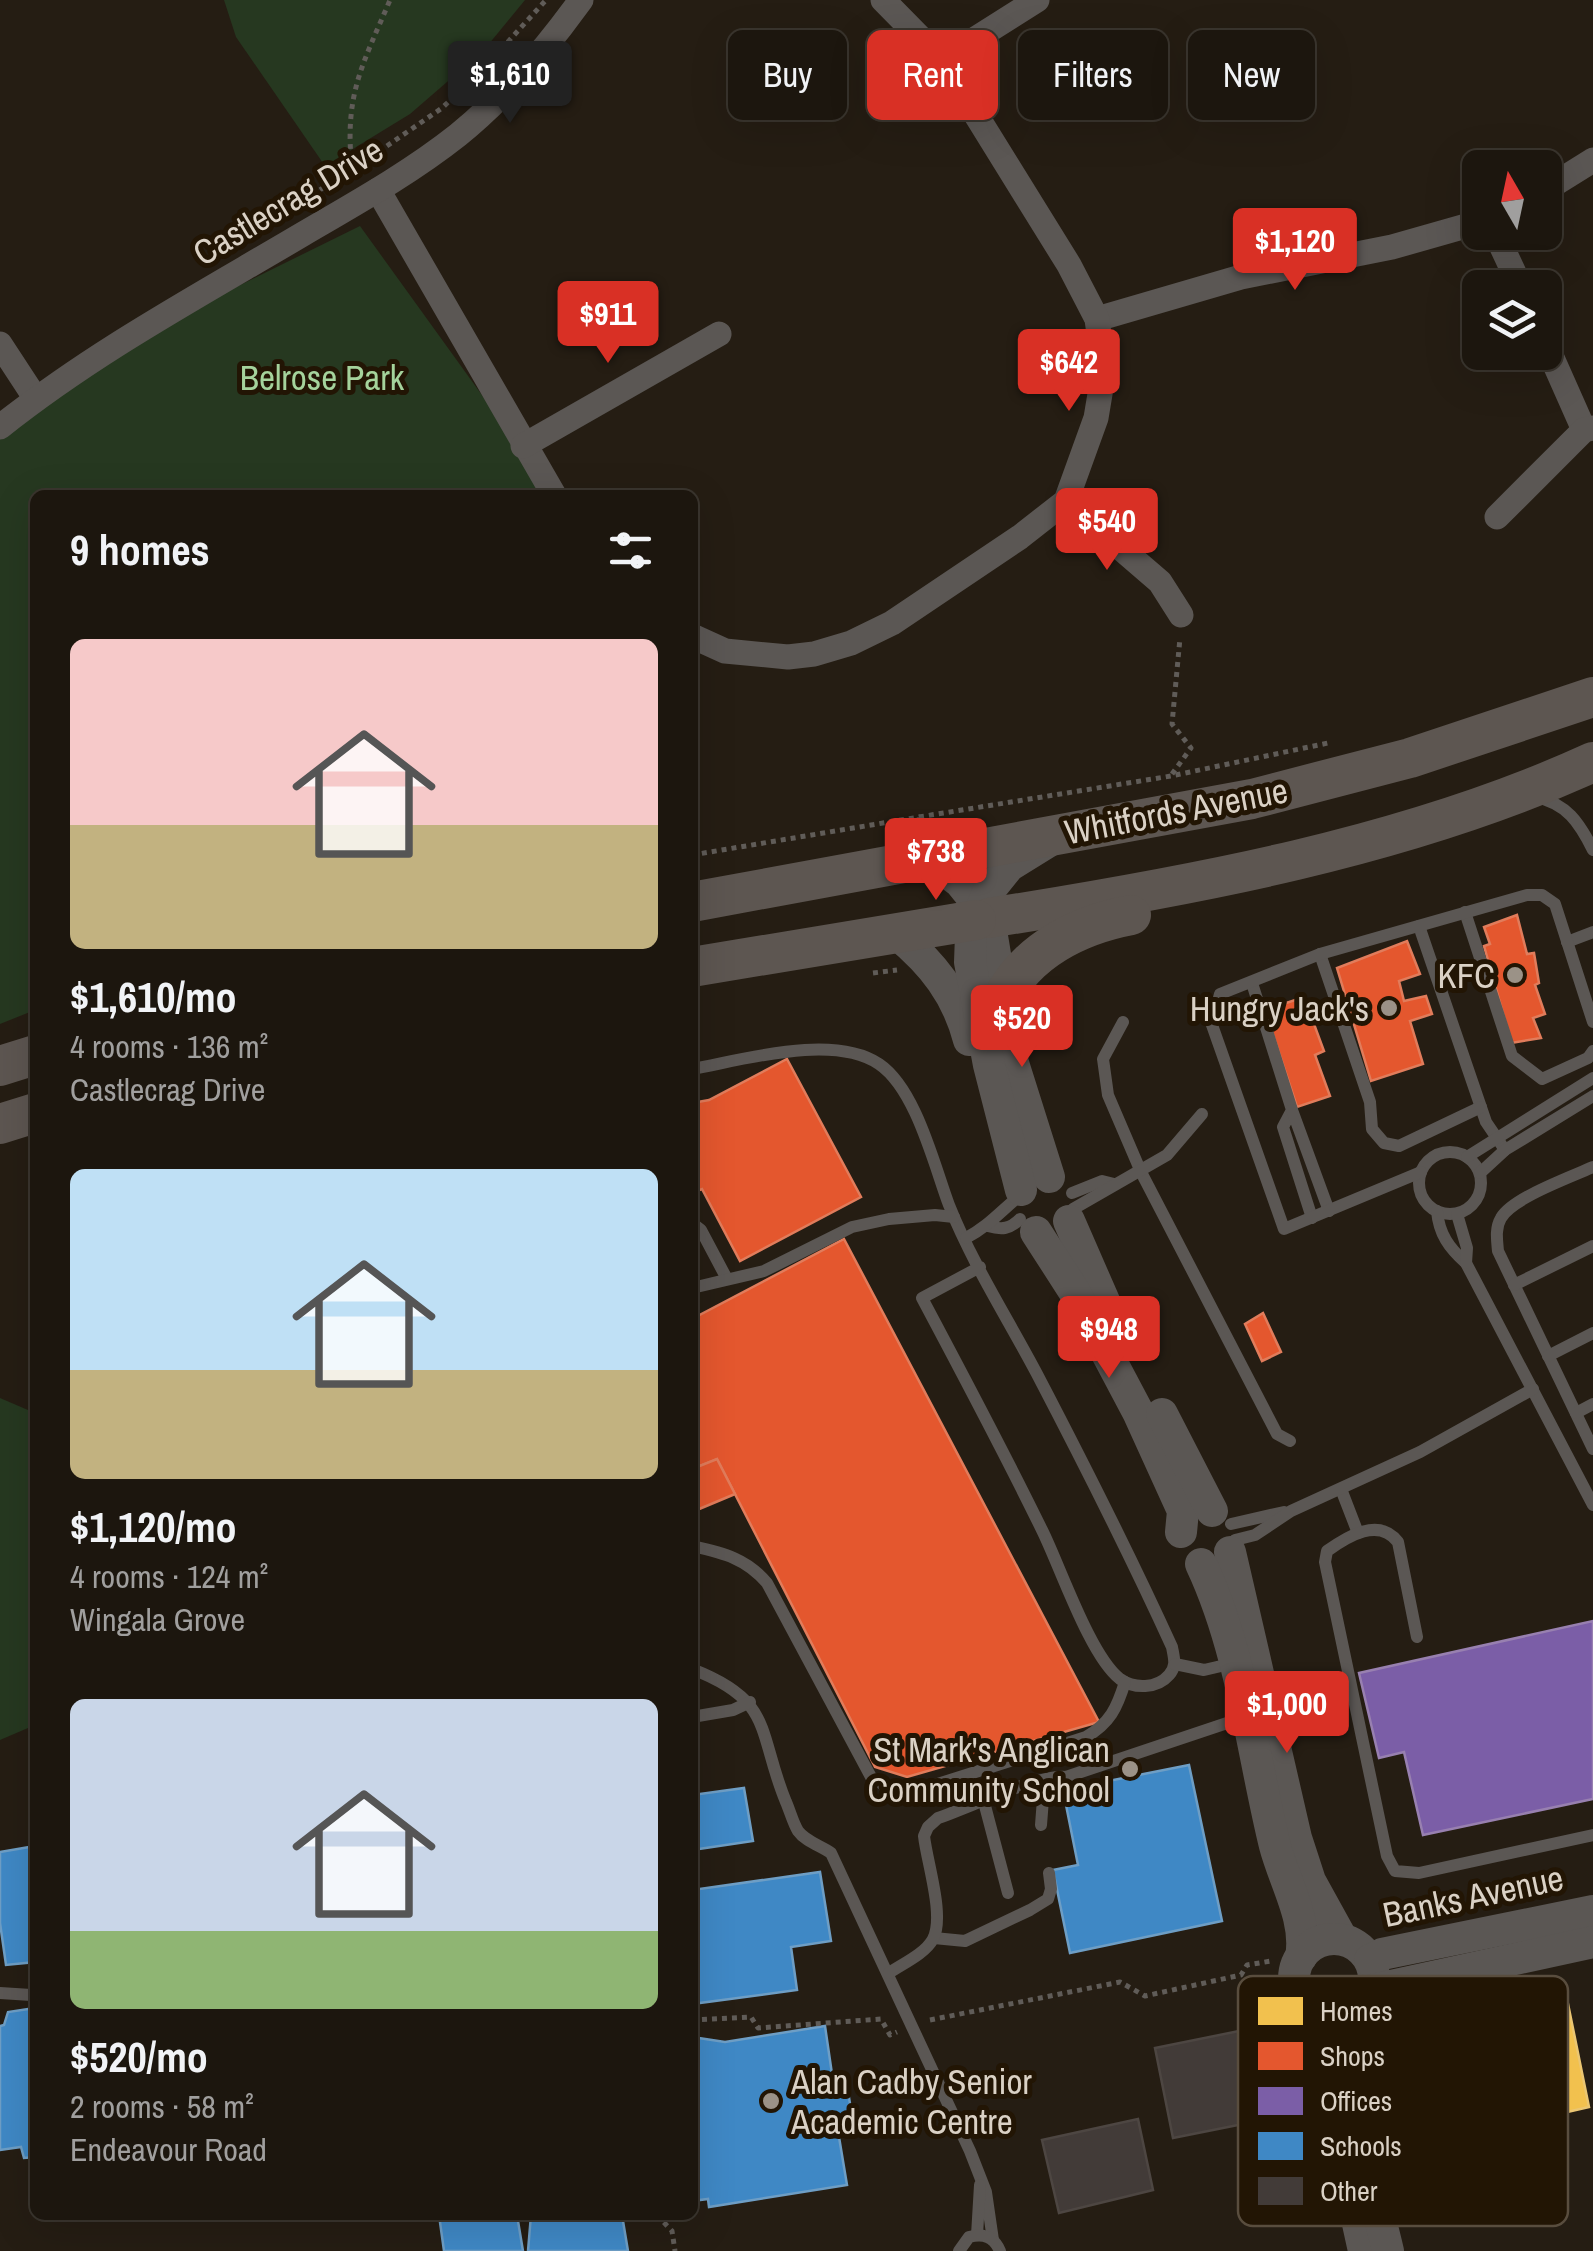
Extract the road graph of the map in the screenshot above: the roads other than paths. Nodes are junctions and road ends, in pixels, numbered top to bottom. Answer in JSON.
{"nodes":[{"id":1,"x":582,"y":0,"type":"edge"},
{"id":2,"x":884,"y":0,"type":"edge"},
{"id":3,"x":1037,"y":0,"type":"edge"},
{"id":4,"x":913,"y":30,"type":"edge"},
{"id":5,"x":990,"y":30,"type":"edge"},
{"id":6,"x":979,"y":120,"type":"edge"},
{"id":7,"x":1593,"y":160,"type":"edge"},
{"id":8,"x":1562,"y":179,"type":"edge"},
{"id":9,"x":378,"y":190,"type":"junction"},
{"id":10,"x":1462,"y":227,"type":"edge"},
{"id":11,"x":1097,"y":319,"type":"junction"},
{"id":12,"x":720,"y":334,"type":"dead end"},
{"id":13,"x":0,"y":344,"type":"edge"},
{"id":14,"x":1559,"y":370,"type":"edge"},
{"id":15,"x":36,"y":398,"type":"junction"},
{"id":16,"x":0,"y":427,"type":"edge"},
{"id":17,"x":1588,"y":429,"type":"edge"},
{"id":18,"x":523,"y":446,"type":"junction"},
{"id":19,"x":551,"y":490,"type":"edge"},
{"id":20,"x":1066,"y":501,"type":"junction"},
{"id":21,"x":1496,"y":516,"type":"dead end"},
{"id":22,"x":1182,"y":615,"type":"road end"},
{"id":23,"x":698,"y":639,"type":"edge"},
{"id":24,"x":1593,"y":697,"type":"edge"},
{"id":25,"x":1593,"y":762,"type":"edge"},
{"id":26,"x":1519,"y":794,"type":"junction"},
{"id":27,"x":1069,"y":832,"type":"junction"},
{"id":28,"x":1593,"y":850,"type":"edge"},
{"id":29,"x":928,"y":858,"type":"junction"},
{"id":30,"x":1262,"y":866,"type":"junction"},
{"id":31,"x":698,"y":901,"type":"edge"},
{"id":32,"x":1465,"y":912,"type":"junction"},
{"id":33,"x":982,"y":916,"type":"junction"},
{"id":34,"x":1419,"y":926,"type":"junction"},
{"id":35,"x":1593,"y":932,"type":"edge"},
{"id":36,"x":1567,"y":942,"type":"junction"},
{"id":37,"x":899,"y":952,"type":"junction"},
{"id":38,"x":1320,"y":954,"type":"junction"},
{"id":39,"x":698,"y":967,"type":"edge"},
{"id":40,"x":1252,"y":983,"type":"junction"},
{"id":41,"x":1002,"y":1000,"type":"junction"},
{"id":42,"x":1123,"y":1022,"type":"dead end"},
{"id":43,"x":1593,"y":1022,"type":"edge"},
{"id":44,"x":1593,"y":1051,"type":"edge"},
{"id":45,"x":30,"y":1057,"type":"edge"},
{"id":46,"x":0,"y":1066,"type":"edge"},
{"id":47,"x":698,"y":1068,"type":"edge"},
{"id":48,"x":1593,"y":1078,"type":"edge"},
{"id":49,"x":1593,"y":1096,"type":"edge"},
{"id":50,"x":1481,"y":1107,"type":"junction"},
{"id":51,"x":1292,"y":1110,"type":"junction"},
{"id":52,"x":1202,"y":1114,"type":"dead end"},
{"id":53,"x":30,"y":1115,"type":"edge"},
{"id":54,"x":0,"y":1124,"type":"edge"},
{"id":55,"x":1496,"y":1138,"type":"junction"},
{"id":56,"x":1505,"y":1150,"type":"junction"},
{"id":57,"x":1012,"y":1152,"type":"junction"},
{"id":58,"x":1467,"y":1157,"type":"junction"},
{"id":59,"x":1593,"y":1167,"type":"edge"},
{"id":60,"x":1142,"y":1172,"type":"junction"},
{"id":61,"x":1480,"y":1173,"type":"junction"},
{"id":62,"x":1420,"y":1177,"type":"junction"},
{"id":63,"x":1045,"y":1205,"type":"junction"},
{"id":64,"x":1329,"y":1210,"type":"junction"},
{"id":65,"x":1436,"y":1211,"type":"junction"},
{"id":66,"x":1458,"y":1214,"type":"junction"},
{"id":67,"x":954,"y":1217,"type":"junction"},
{"id":68,"x":1312,"y":1218,"type":"junction"},
{"id":69,"x":988,"y":1226,"type":"junction"},
{"id":70,"x":698,"y":1227,"type":"edge"},
{"id":71,"x":966,"y":1238,"type":"junction"},
{"id":72,"x":1593,"y":1246,"type":"edge"},
{"id":73,"x":1466,"y":1263,"type":"junction"},
{"id":74,"x":980,"y":1267,"type":"junction"},
{"id":75,"x":728,"y":1279,"type":"junction"},
{"id":76,"x":698,"y":1286,"type":"edge"},
{"id":77,"x":1514,"y":1286,"type":"junction"},
{"id":78,"x":1593,"y":1333,"type":"edge"},
{"id":79,"x":1548,"y":1356,"type":"junction"},
{"id":80,"x":1533,"y":1389,"type":"junction"},
{"id":81,"x":1593,"y":1404,"type":"edge"},
{"id":82,"x":1576,"y":1414,"type":"junction"},
{"id":83,"x":1290,"y":1441,"type":"dead end"},
{"id":84,"x":1593,"y":1449,"type":"edge"},
{"id":85,"x":1341,"y":1489,"type":"junction"},
{"id":86,"x":1593,"y":1505,"type":"edge"},
{"id":87,"x":1358,"y":1532,"type":"junction"},
{"id":88,"x":1222,"y":1538,"type":"junction"},
{"id":89,"x":698,"y":1547,"type":"edge"},
{"id":90,"x":1417,"y":1637,"type":"dead end"},
{"id":91,"x":1245,"y":1660,"type":"junction"},
{"id":92,"x":1176,"y":1664,"type":"junction"},
{"id":93,"x":698,"y":1671,"type":"edge"},
{"id":94,"x":1125,"y":1682,"type":"junction"},
{"id":95,"x":750,"y":1702,"type":"junction"},
{"id":96,"x":698,"y":1716,"type":"edge"},
{"id":97,"x":1247,"y":1717,"type":"junction"},
{"id":98,"x":1066,"y":1778,"type":"junction"},
{"id":99,"x":984,"y":1802,"type":"junction"},
{"id":100,"x":1041,"y":1825,"type":"dead end"},
{"id":101,"x":1593,"y":1836,"type":"edge"},
{"id":102,"x":1049,"y":1873,"type":"dead end"},
{"id":103,"x":1008,"y":1893,"type":"dead end"},
{"id":104,"x":1593,"y":1911,"type":"edge"},
{"id":105,"x":934,"y":1938,"type":"junction"},
{"id":106,"x":1342,"y":1939,"type":"junction"},
{"id":107,"x":1593,"y":1942,"type":"edge"},
{"id":108,"x":1286,"y":1959,"type":"junction"},
{"id":109,"x":888,"y":1973,"type":"junction"},
{"id":110,"x":1292,"y":1976,"type":"edge"},
{"id":111,"x":1366,"y":1976,"type":"edge"},
{"id":112,"x":1372,"y":1976,"type":"edge"},
{"id":113,"x":1422,"y":1976,"type":"edge"},
{"id":114,"x":0,"y":1993,"type":"edge"},
{"id":115,"x":30,"y":1995,"type":"edge"},
{"id":116,"x":981,"y":2182,"type":"junction"},
{"id":117,"x":1358,"y":2226,"type":"edge"},
{"id":118,"x":1382,"y":2226,"type":"edge"},
{"id":119,"x":977,"y":2235,"type":"junction"},
{"id":120,"x":996,"y":2246,"type":"edge"},
{"id":121,"x":959,"y":2251,"type":"edge"},
{"id":122,"x":1364,"y":2251,"type":"edge"},
{"id":123,"x":1388,"y":2251,"type":"edge"}],
"edges":[{"from":1,"to":9,"type":"street","name":"Castlecrag Drive"},
{"from":2,"to":4,"type":"street"},
{"from":3,"to":5,"type":"street"},
{"from":6,"to":11,"type":"street"},
{"from":7,"to":8,"type":"street"},
{"from":9,"to":15,"type":"street","name":"Castlecrag Drive"},
{"from":9,"to":18,"type":"street"},
{"from":10,"to":11,"type":"street"},
{"from":11,"to":20,"type":"street"},
{"from":12,"to":18,"type":"street"},
{"from":13,"to":15,"type":"street"},
{"from":14,"to":17,"type":"street"},
{"from":15,"to":16,"type":"street","name":"Castlecrag Drive"},
{"from":17,"to":21,"type":"street"},
{"from":18,"to":19,"type":"street"},
{"from":20,"to":22,"type":"street"},
{"from":20,"to":23,"type":"street"},
{"from":24,"to":27,"type":"main road","name":"Whitfords Avenue"},
{"from":25,"to":26,"type":"main road","name":"Whitfords Avenue"},
{"from":26,"to":28,"type":"lane"},
{"from":26,"to":30,"type":"main road","name":"Whitfords Avenue"},
{"from":27,"to":29,"type":"main road","name":"Whitfords Avenue"},
{"from":27,"to":33,"type":"street"},
{"from":29,"to":31,"type":"main road","name":"Whitfords Avenue"},
{"from":29,"to":33,"type":"street"},
{"from":30,"to":33,"type":"main road","name":"Whitfords Avenue"},
{"from":30,"to":41,"type":"main road"},
{"from":32,"to":34,"type":"lane"},
{"from":32,"to":36,"type":"lane"},
{"from":32,"to":44,"type":"lane"},
{"from":33,"to":37,"type":"main road","name":"Whitfords Avenue"},
{"from":33,"to":41,"type":"street"},
{"from":33,"to":57,"type":"street"},
{"from":34,"to":38,"type":"lane"},
{"from":34,"to":50,"type":"lane"},
{"from":35,"to":36,"type":"lane"},
{"from":36,"to":43,"type":"lane"},
{"from":37,"to":39,"type":"main road","name":"Whitfords Avenue"},
{"from":37,"to":57,"type":"street"},
{"from":38,"to":40,"type":"lane"},
{"from":38,"to":50,"type":"lane"},
{"from":40,"to":51,"type":"lane"},
{"from":40,"to":68,"type":"lane"},
{"from":41,"to":63,"type":"street"},
{"from":42,"to":60,"type":"lane"},
{"from":45,"to":46,"type":"main road"},
{"from":47,"to":67,"type":"lane"},
{"from":48,"to":55,"type":"lane"},
{"from":49,"to":56,"type":"lane"},
{"from":50,"to":55,"type":"lane"},
{"from":51,"to":64,"type":"lane"},
{"from":51,"to":68,"type":"lane"},
{"from":52,"to":60,"type":"lane"},
{"from":53,"to":54,"type":"main road"},
{"from":55,"to":56,"type":"lane"},
{"from":55,"to":58,"type":"lane"},
{"from":56,"to":61,"type":"lane"},
{"from":57,"to":63,"type":"street"},
{"from":58,"to":61,"type":"lane"},
{"from":58,"to":62,"type":"lane"},
{"from":59,"to":77,"type":"lane"},
{"from":60,"to":63,"type":"lane"},
{"from":60,"to":83,"type":"lane"},
{"from":61,"to":66,"type":"lane"},
{"from":62,"to":64,"type":"lane"},
{"from":62,"to":65,"type":"lane"},
{"from":63,"to":69,"type":"lane"},
{"from":63,"to":69,"type":"lane"},
{"from":63,"to":88,"type":"street"},
{"from":63,"to":88,"type":"street"},
{"from":64,"to":68,"type":"lane"},
{"from":65,"to":66,"type":"lane"},
{"from":65,"to":73,"type":"lane"},
{"from":66,"to":73,"type":"lane"},
{"from":67,"to":71,"type":"lane"},
{"from":67,"to":75,"type":"lane"},
{"from":69,"to":71,"type":"lane"},
{"from":70,"to":75,"type":"lane"},
{"from":71,"to":74,"type":"lane"},
{"from":72,"to":77,"type":"lane"},
{"from":73,"to":80,"type":"lane"},
{"from":74,"to":92,"type":"lane"},
{"from":74,"to":94,"type":"lane"},
{"from":75,"to":76,"type":"lane"},
{"from":77,"to":79,"type":"lane"},
{"from":78,"to":79,"type":"lane"},
{"from":79,"to":82,"type":"lane"},
{"from":80,"to":85,"type":"lane"},
{"from":80,"to":86,"type":"lane"},
{"from":81,"to":82,"type":"lane"},
{"from":82,"to":84,"type":"lane"},
{"from":85,"to":87,"type":"lane"},
{"from":85,"to":88,"type":"lane"},
{"from":87,"to":90,"type":"lane"},
{"from":87,"to":101,"type":"lane"},
{"from":88,"to":91,"type":"street"},
{"from":89,"to":94,"type":"lane"},
{"from":91,"to":92,"type":"lane"},
{"from":91,"to":97,"type":"street"},
{"from":91,"to":106,"type":"street"},
{"from":92,"to":94,"type":"lane"},
{"from":93,"to":95,"type":"lane"},
{"from":95,"to":96,"type":"lane"},
{"from":95,"to":109,"type":"lane"},
{"from":97,"to":98,"type":"lane"},
{"from":97,"to":108,"type":"street"},
{"from":98,"to":99,"type":"lane"},
{"from":98,"to":100,"type":"lane"},
{"from":99,"to":103,"type":"lane"},
{"from":99,"to":105,"type":"lane"},
{"from":102,"to":105,"type":"lane"},
{"from":104,"to":112,"type":"street","name":"Banks Avenue"},
{"from":105,"to":109,"type":"lane"},
{"from":106,"to":108,"type":"street"},
{"from":106,"to":111,"type":"street"},
{"from":107,"to":113,"type":"street","name":"Banks Avenue"},
{"from":108,"to":110,"type":"street"},
{"from":109,"to":116,"type":"lane"},
{"from":114,"to":115,"type":"lane"},
{"from":116,"to":119,"type":"lane"},
{"from":116,"to":120,"type":"lane"},
{"from":117,"to":122,"type":"street"},
{"from":118,"to":123,"type":"street"},
{"from":119,"to":120,"type":"lane"},
{"from":119,"to":121,"type":"lane"}]}
